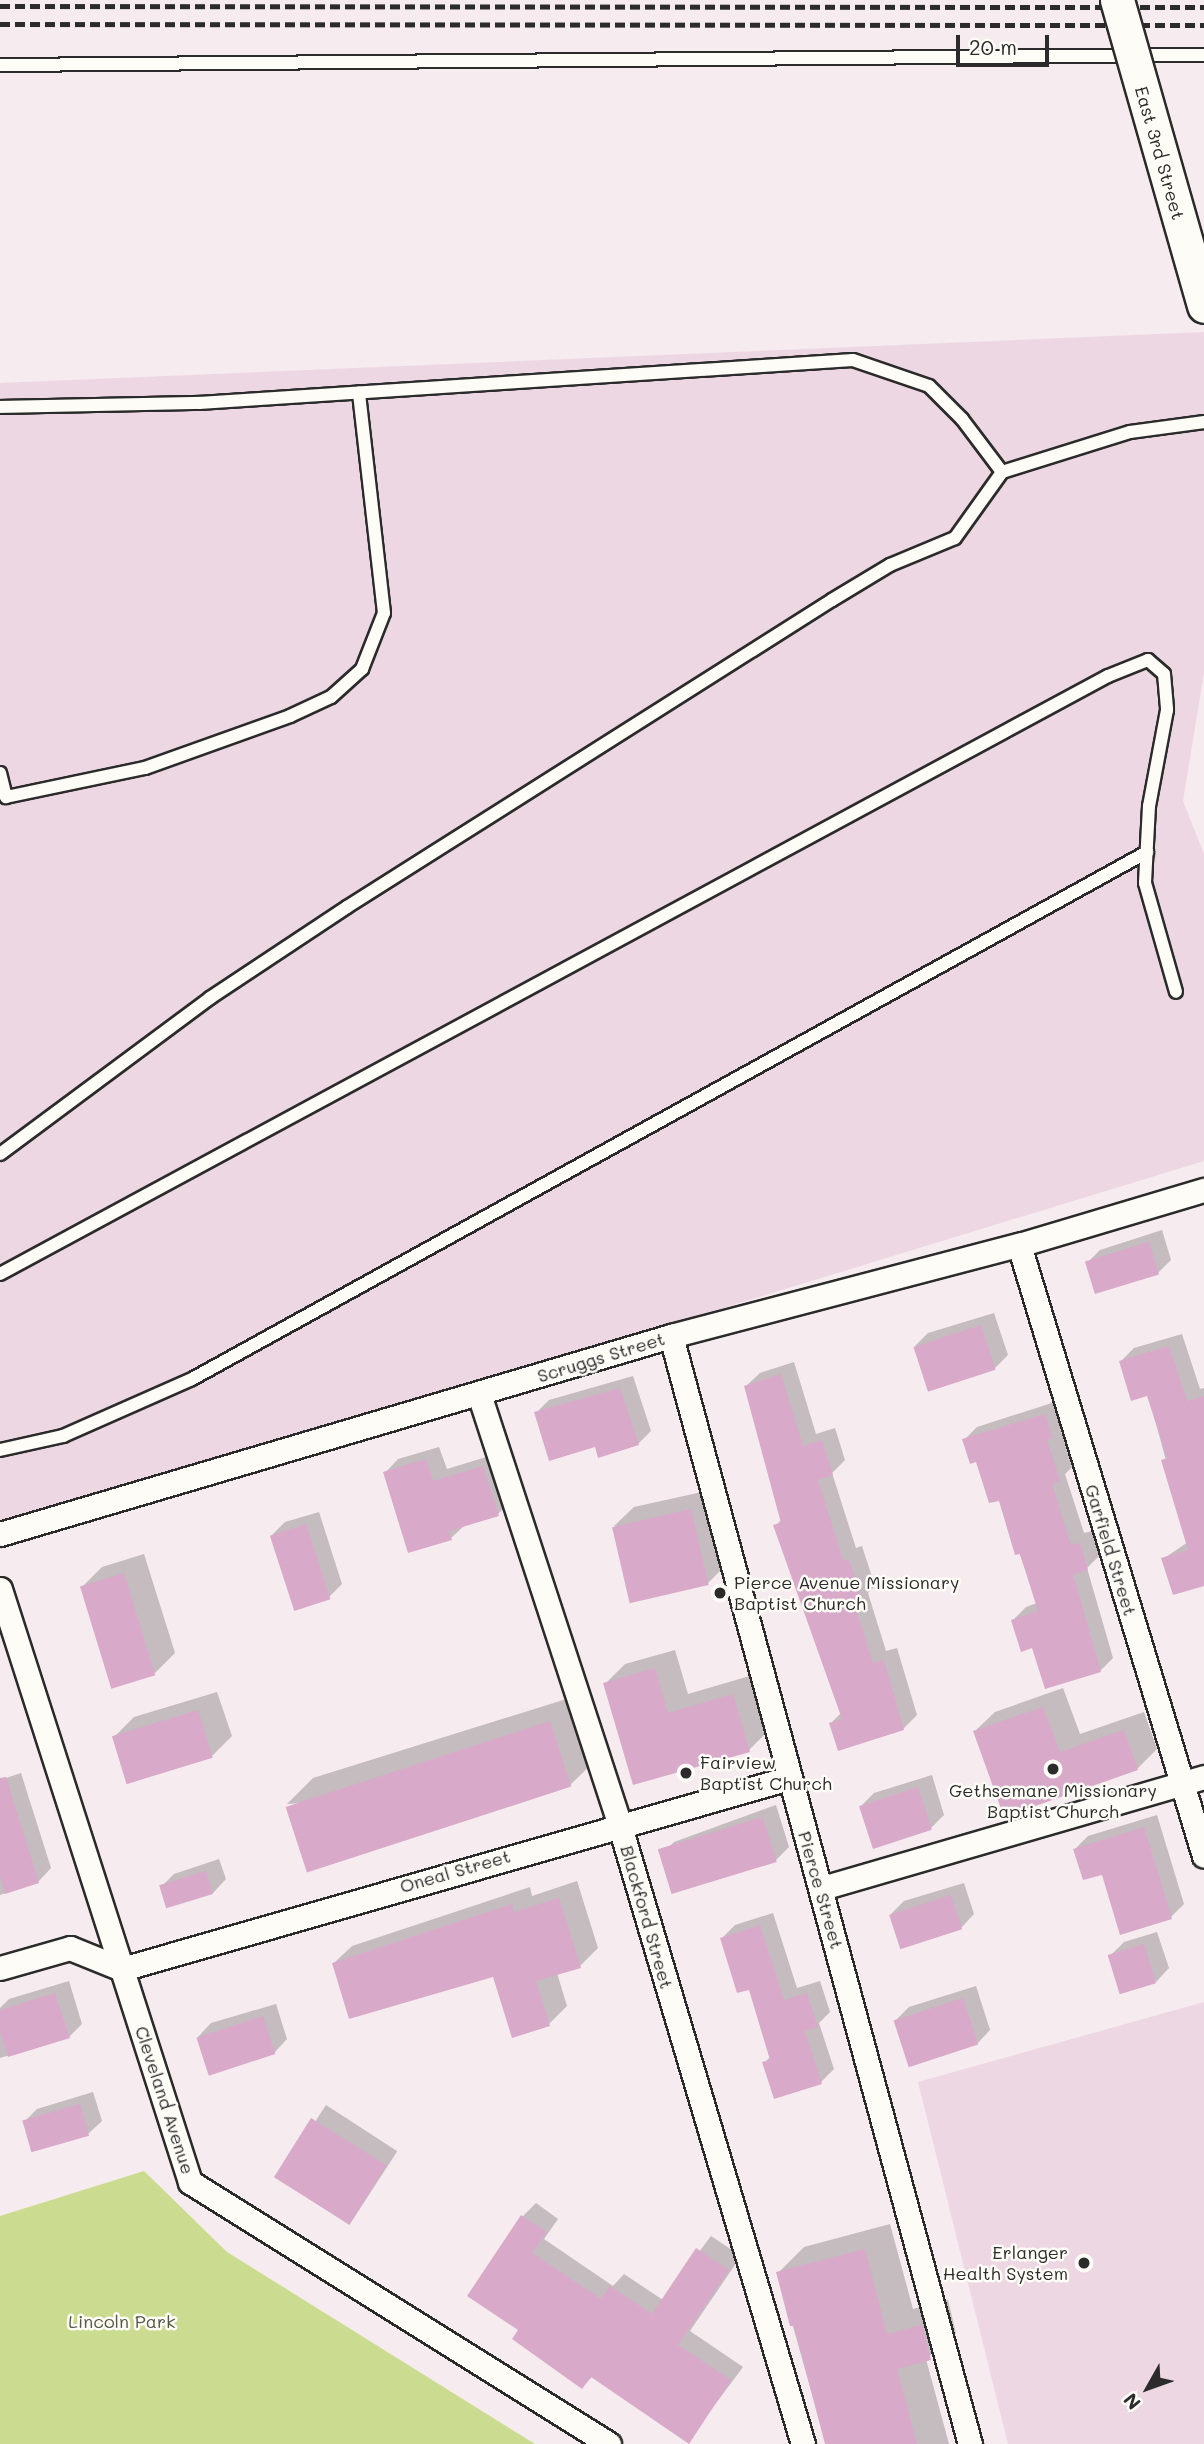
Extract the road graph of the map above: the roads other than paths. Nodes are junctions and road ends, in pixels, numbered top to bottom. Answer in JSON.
{"nodes":[{"id":1,"x":1117,"y":0,"type":"edge"},
{"id":2,"x":1204,"y":55,"type":"edge"},
{"id":3,"x":0,"y":65,"type":"edge"},
{"id":4,"x":1204,"y":306,"type":"edge"},
{"id":5,"x":359,"y":392,"type":"junction"},
{"id":6,"x":0,"y":407,"type":"edge"},
{"id":7,"x":1204,"y":422,"type":"edge"},
{"id":8,"x":1002,"y":472,"type":"junction"},
{"id":9,"x":0,"y":773,"type":"edge"},
{"id":10,"x":1147,"y":852,"type":"junction"},
{"id":11,"x":1176,"y":992,"type":"dead end"},
{"id":12,"x":0,"y":1154,"type":"edge"},
{"id":13,"x":1204,"y":1190,"type":"edge"},
{"id":14,"x":1019,"y":1245,"type":"junction"},
{"id":15,"x":0,"y":1275,"type":"edge"},
{"id":16,"x":671,"y":1336,"type":"junction"},
{"id":17,"x":479,"y":1394,"type":"junction"},
{"id":18,"x":0,"y":1450,"type":"edge"},
{"id":19,"x":0,"y":1534,"type":"edge"},
{"id":20,"x":0,"y":1589,"type":"edge"},
{"id":21,"x":789,"y":1778,"type":"junction"},
{"id":22,"x":1193,"y":1780,"type":"edge"},
{"id":23,"x":619,"y":1823,"type":"junction"},
{"id":24,"x":1204,"y":1856,"type":"edge"},
{"id":25,"x":822,"y":1888,"type":"junction"},
{"id":26,"x":0,"y":1968,"type":"edge"},
{"id":27,"x":122,"y":1969,"type":"junction"},
{"id":28,"x":609,"y":2444,"type":"edge"},
{"id":29,"x":803,"y":2444,"type":"edge"},
{"id":30,"x":970,"y":2444,"type":"edge"}],
"edges":[{"from":1,"to":4,"type":"main road","name":"East 3rd Street","bridge":true},
{"from":2,"to":3,"type":"lane"},
{"from":5,"to":6,"type":"lane"},
{"from":5,"to":8,"type":"lane"},
{"from":5,"to":9,"type":"lane"},
{"from":7,"to":8,"type":"lane"},
{"from":8,"to":12,"type":"lane"},
{"from":10,"to":11,"type":"lane"},
{"from":10,"to":15,"type":"lane"},
{"from":10,"to":18,"type":"lane"},
{"from":13,"to":14,"type":"street","name":"Scruggs Street"},
{"from":14,"to":16,"type":"street","name":"Scruggs Street"},
{"from":14,"to":22,"type":"street","name":"Garfield Street"},
{"from":16,"to":17,"type":"street","name":"Scruggs Street"},
{"from":16,"to":21,"type":"street","name":"Pierce Street"},
{"from":17,"to":19,"type":"street","name":"Scruggs Street"},
{"from":17,"to":23,"type":"street","name":"Blackford Street"},
{"from":20,"to":27,"type":"street","name":"Cleveland Avenue"},
{"from":21,"to":23,"type":"street","name":"Oneal Street"},
{"from":21,"to":25,"type":"street","name":"Pierce Street"},
{"from":22,"to":24,"type":"street","name":"Garfield Street"},
{"from":22,"to":25,"type":"street"},
{"from":23,"to":27,"type":"street","name":"Oneal Street"},
{"from":23,"to":29,"type":"street","name":"Blackford Street"},
{"from":25,"to":30,"type":"street","name":"Pierce Street"},
{"from":26,"to":27,"type":"street"},
{"from":27,"to":28,"type":"street","name":"Cleveland Avenue"}]}
